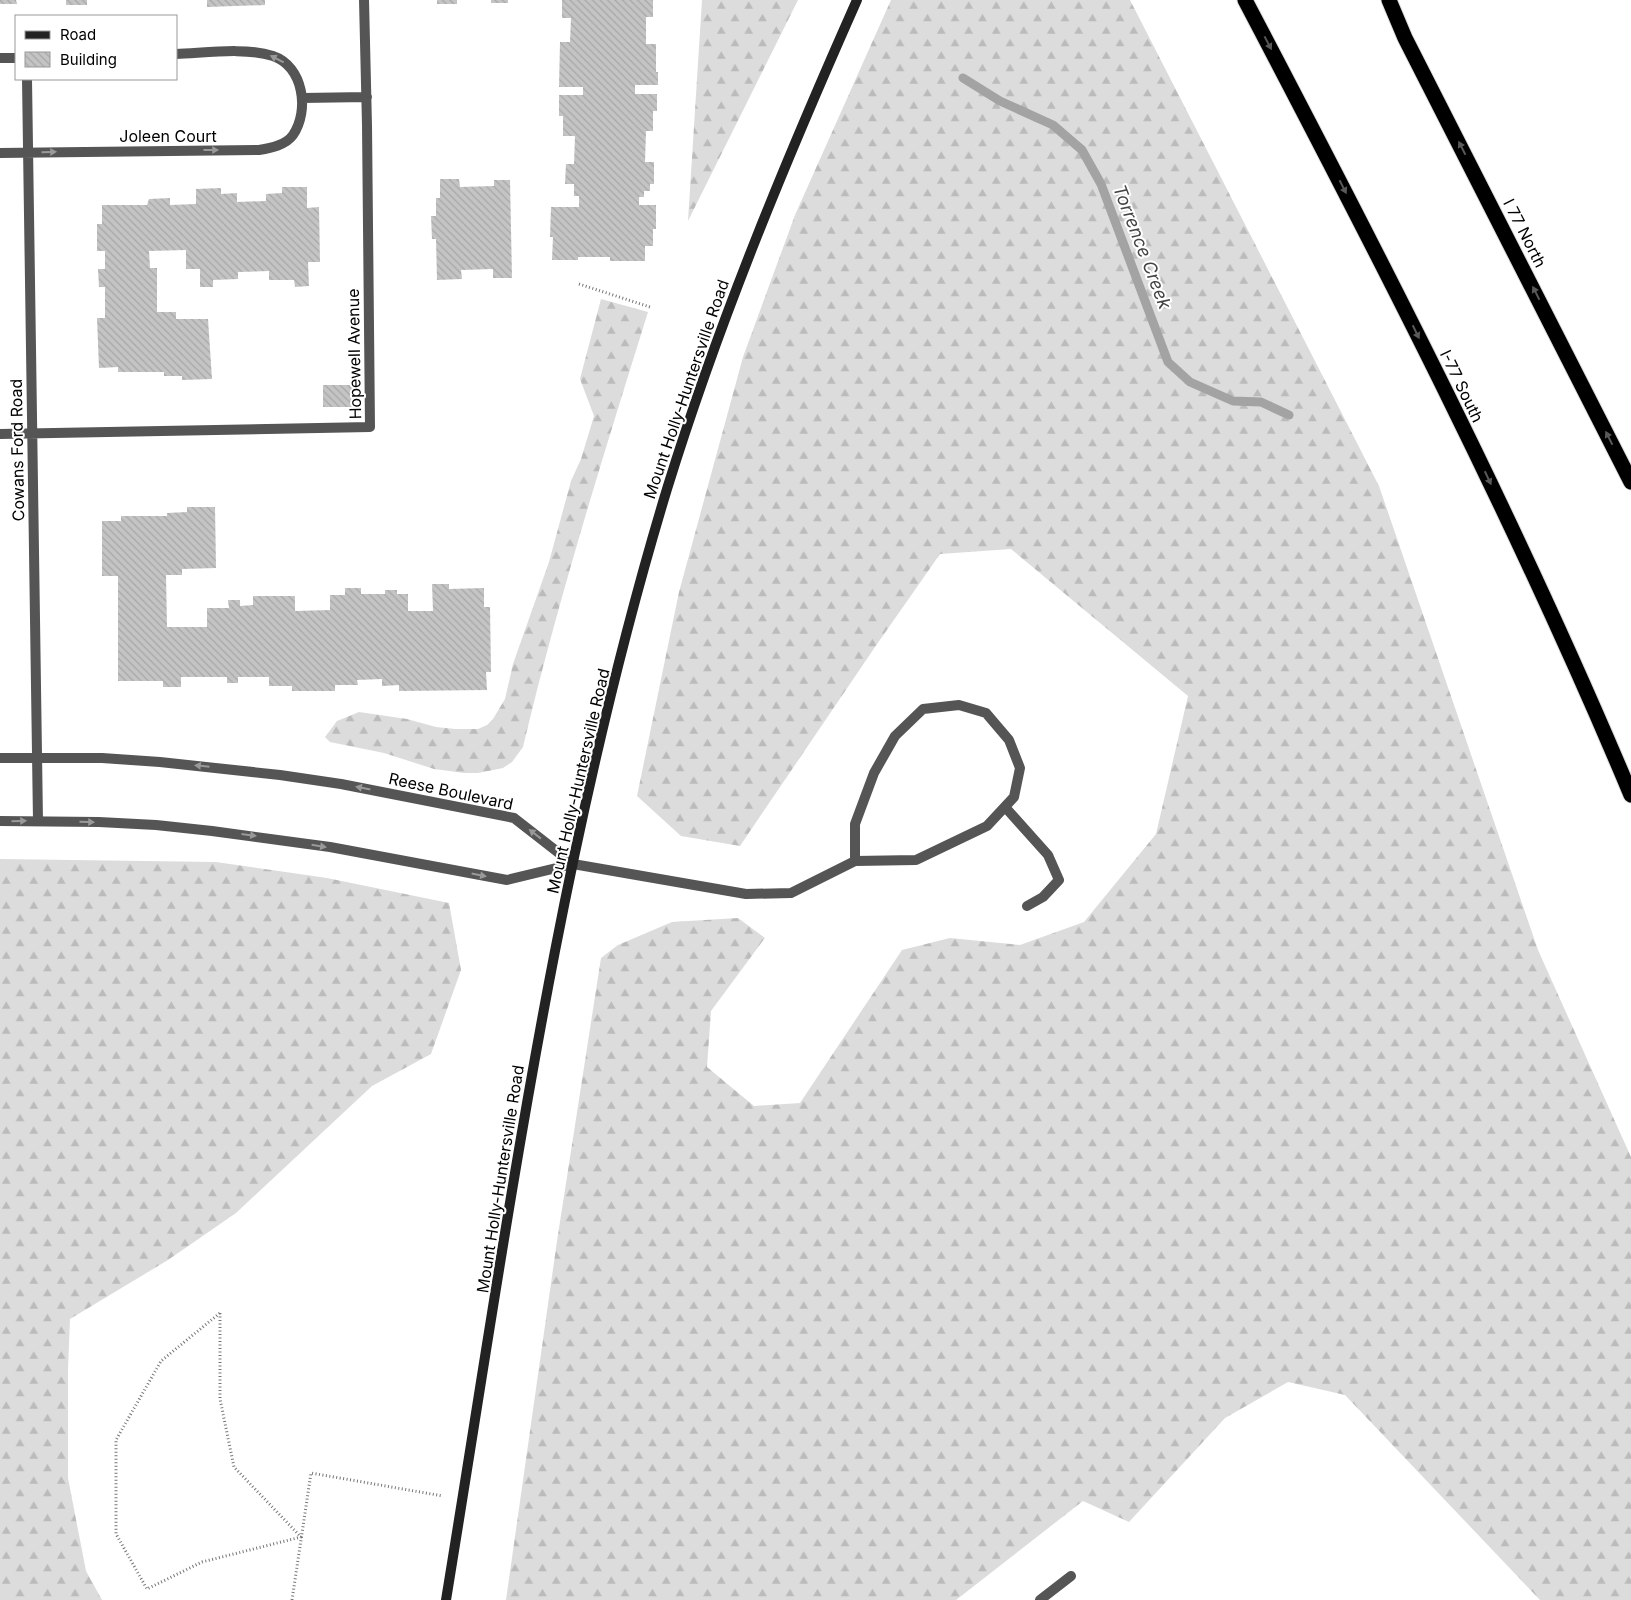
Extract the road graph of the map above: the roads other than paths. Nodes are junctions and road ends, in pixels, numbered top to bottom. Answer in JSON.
{"nodes":[{"id":1,"x":364,"y":0,"type":"edge"},
{"id":2,"x":857,"y":0,"type":"edge"},
{"id":3,"x":1245,"y":0,"type":"edge"},
{"id":4,"x":1382,"y":0,"type":"edge"},
{"id":5,"x":1389,"y":0,"type":"edge"},
{"id":6,"x":1406,"y":38,"type":"junction"},
{"id":7,"x":178,"y":54,"type":"edge"},
{"id":8,"x":0,"y":58,"type":"edge"},
{"id":9,"x":15,"y":58,"type":"edge"},
{"id":10,"x":27,"y":80,"type":"edge"},
{"id":11,"x":367,"y":97,"type":"junction"},
{"id":12,"x":302,"y":98,"type":"junction"},
{"id":13,"x":27,"y":152,"type":"junction"},
{"id":14,"x":0,"y":153,"type":"edge"},
{"id":15,"x":32,"y":433,"type":"junction"},
{"id":16,"x":0,"y":434,"type":"edge"},
{"id":17,"x":1631,"y":482,"type":"edge"},
{"id":18,"x":38,"y":757,"type":"junction"},
{"id":19,"x":0,"y":758,"type":"edge"},
{"id":20,"x":1631,"y":795,"type":"edge"},
{"id":21,"x":1005,"y":807,"type":"junction"},
{"id":22,"x":0,"y":821,"type":"edge"},
{"id":23,"x":38,"y":821,"type":"junction"},
{"id":24,"x":855,"y":861,"type":"junction"},
{"id":25,"x":573,"y":864,"type":"junction"},
{"id":26,"x":1027,"y":906,"type":"dead end"},
{"id":27,"x":1071,"y":1576,"type":"dead end"},
{"id":28,"x":446,"y":1600,"type":"edge"},
{"id":29,"x":1040,"y":1600,"type":"edge"}],
"edges":[{"from":1,"to":11,"type":"street","name":"Hopewell Avenue"},
{"from":2,"to":25,"type":"main road","name":"Mount Holly-Huntersville Road"},
{"from":3,"to":20,"type":"highway","name":"I-77 South","one_way":true},
{"from":4,"to":6,"type":"highway"},
{"from":5,"to":6,"type":"highway","name":"I 77 North"},
{"from":17,"to":6,"type":"highway","name":"I 77 North","one_way":true},
{"from":12,"to":7,"type":"street","name":"Joleen Court","one_way":true},
{"from":8,"to":9,"type":"street"},
{"from":10,"to":13,"type":"street","name":"Cowans Ford Road"},
{"from":11,"to":12,"type":"street"},
{"from":11,"to":15,"type":"street","name":"Hopewell Avenue"},
{"from":13,"to":12,"type":"street","name":"Joleen Court","one_way":true},
{"from":13,"to":14,"type":"street","name":"Joleen Court"},
{"from":13,"to":15,"type":"street","name":"Cowans Ford Road"},
{"from":15,"to":16,"type":"street","name":"Hopewell Avenue"},
{"from":15,"to":18,"type":"street","name":"Cowans Ford Road"},
{"from":18,"to":19,"type":"street","name":"Reese Boulevard"},
{"from":18,"to":23,"type":"street","name":"Cowans Ford Road"},
{"from":25,"to":18,"type":"street","name":"Reese Boulevard","one_way":true},
{"from":21,"to":24,"type":"street"},
{"from":21,"to":24,"type":"street"},
{"from":21,"to":26,"type":"street"},
{"from":22,"to":23,"type":"street","one_way":true},
{"from":23,"to":25,"type":"street","one_way":true},
{"from":24,"to":25,"type":"street"},
{"from":25,"to":28,"type":"main road","name":"Mount Holly-Huntersville Road"},
{"from":27,"to":29,"type":"street"}]}
